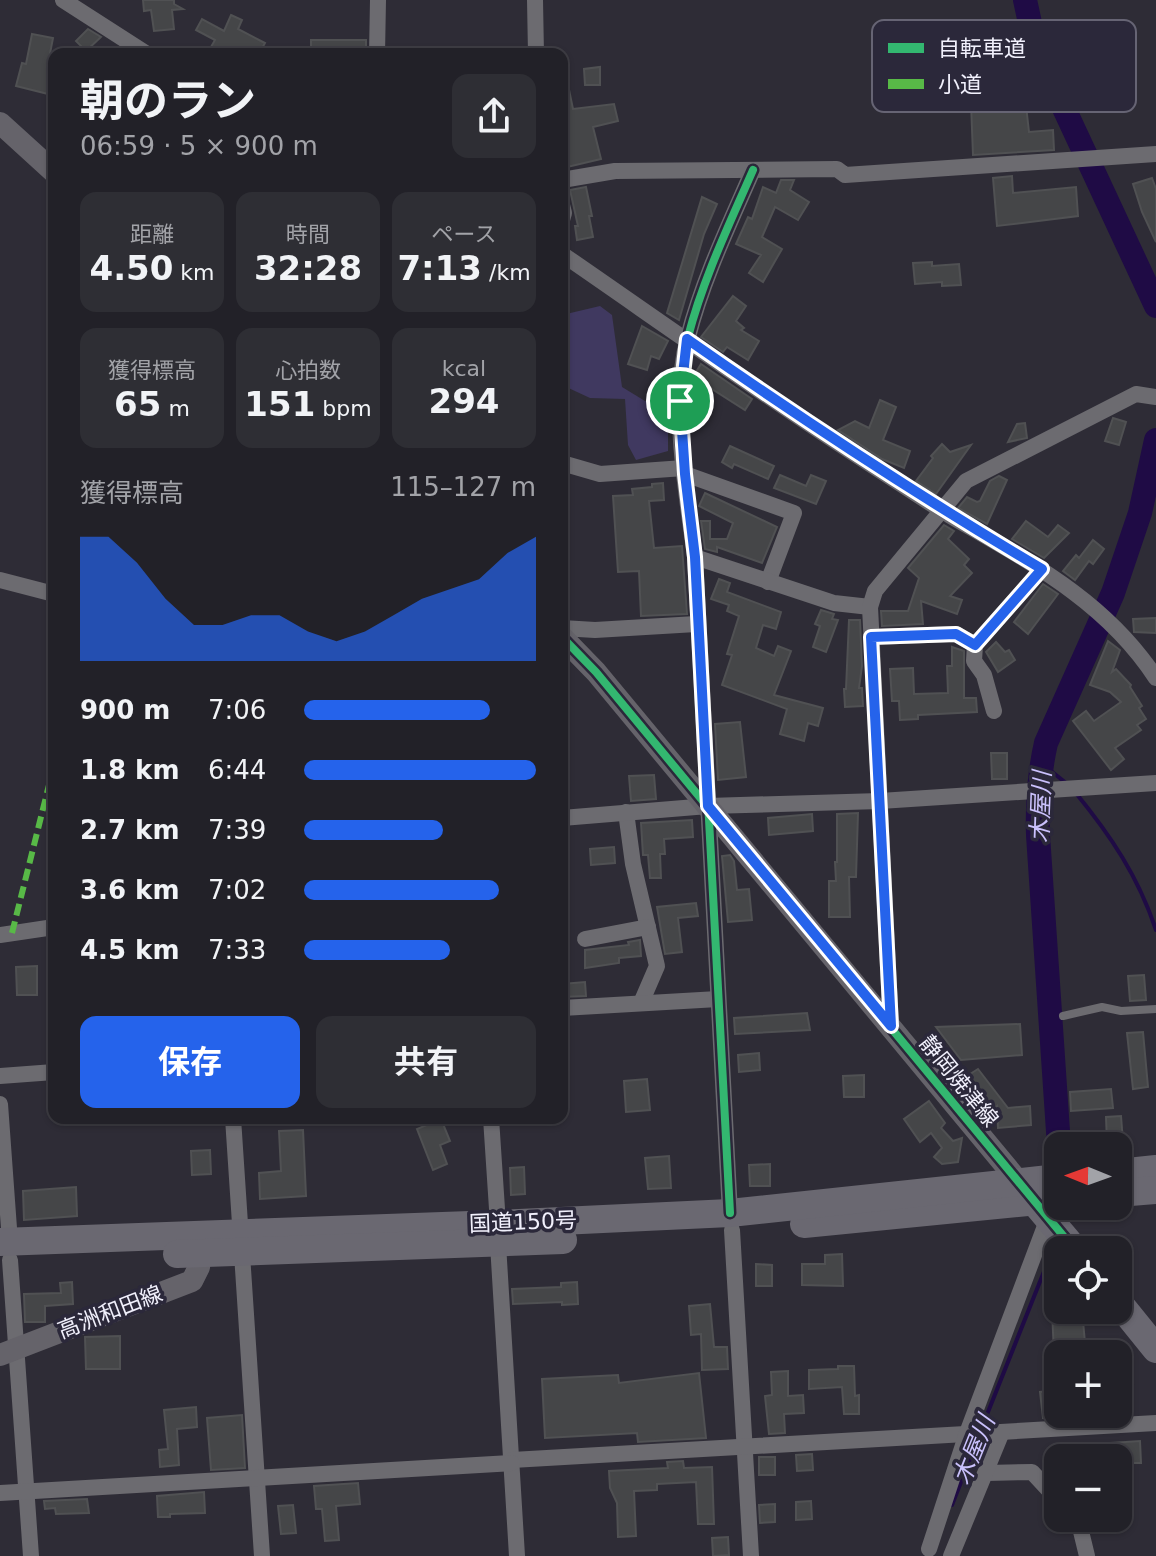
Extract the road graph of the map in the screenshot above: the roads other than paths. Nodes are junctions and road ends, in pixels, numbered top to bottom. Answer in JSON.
{"nodes":[{"id":1,"x":63,"y":0,"type":"edge"},
{"id":2,"x":378,"y":0,"type":"edge"},
{"id":3,"x":535,"y":0,"type":"edge"},
{"id":4,"x":138,"y":48,"type":"edge"},
{"id":5,"x":377,"y":48,"type":"edge"},
{"id":6,"x":536,"y":48,"type":"edge"},
{"id":7,"x":0,"y":123,"type":"edge"},
{"id":8,"x":1156,"y":154,"type":"edge"},
{"id":9,"x":48,"y":167,"type":"edge"},
{"id":10,"x":753,"y":170,"type":"junction"},
{"id":11,"x":568,"y":179,"type":"edge"},
{"id":12,"x":568,"y":258,"type":"edge"},
{"id":13,"x":687,"y":339,"type":"junction"},
{"id":14,"x":1151,"y":395,"type":"edge"},
{"id":15,"x":568,"y":465,"type":"edge"},
{"id":16,"x":684,"y":471,"type":"junction"},
{"id":17,"x":940,"y":510,"type":"junction"},
{"id":18,"x":695,"y":557,"type":"junction"},
{"id":19,"x":1042,"y":569,"type":"junction"},
{"id":20,"x":0,"y":580,"type":"edge"},
{"id":21,"x":768,"y":582,"type":"junction"},
{"id":22,"x":48,"y":592,"type":"edge"},
{"id":23,"x":870,"y":607,"type":"junction"},
{"id":24,"x":696,"y":624,"type":"junction"},
{"id":25,"x":568,"y":628,"type":"edge"},
{"id":26,"x":871,"y":637,"type":"junction"},
{"id":27,"x":568,"y":643,"type":"edge"},
{"id":28,"x":975,"y":645,"type":"junction"},
{"id":29,"x":1156,"y":677,"type":"edge"},
{"id":30,"x":994,"y":711,"type":"dead end"},
{"id":31,"x":1156,"y":783,"type":"edge"},
{"id":32,"x":880,"y":801,"type":"junction"},
{"id":33,"x":708,"y":806,"type":"junction"},
{"id":34,"x":626,"y":812,"type":"junction"},
{"id":35,"x":568,"y":817,"type":"edge"},
{"id":36,"x":648,"y":927,"type":"junction"},
{"id":37,"x":48,"y":928,"type":"edge"},
{"id":38,"x":0,"y":935,"type":"edge"},
{"id":39,"x":585,"y":939,"type":"dead end"},
{"id":40,"x":718,"y":999,"type":"junction"},
{"id":41,"x":641,"y":1003,"type":"junction"},
{"id":42,"x":568,"y":1008,"type":"edge"},
{"id":43,"x":1156,"y":1009,"type":"edge"},
{"id":44,"x":1063,"y":1016,"type":"dead end"},
{"id":45,"x":891,"y":1026,"type":"junction"},
{"id":46,"x":48,"y":1072,"type":"edge"},
{"id":47,"x":0,"y":1076,"type":"edge"},
{"id":48,"x":0,"y":1104,"type":"edge"},
{"id":49,"x":233,"y":1124,"type":"edge"},
{"id":50,"x":491,"y":1124,"type":"edge"},
{"id":51,"x":1156,"y":1169,"type":"edge"},
{"id":52,"x":1132,"y":1172,"type":"edge"},
{"id":53,"x":1156,"y":1190,"type":"edge"},
{"id":54,"x":1132,"y":1192,"type":"edge"},
{"id":55,"x":1040,"y":1201,"type":"edge"},
{"id":56,"x":731,"y":1221,"type":"junction"},
{"id":57,"x":498,"y":1234,"type":"junction"},
{"id":58,"x":1065,"y":1236,"type":"edge"},
{"id":59,"x":240,"y":1242,"type":"junction"},
{"id":60,"x":5,"y":1251,"type":"edge"},
{"id":61,"x":201,"y":1253,"type":"junction"},
{"id":62,"x":1132,"y":1319,"type":"edge"},
{"id":63,"x":1156,"y":1349,"type":"edge"},
{"id":64,"x":9,"y":1351,"type":"edge"},
{"id":65,"x":1156,"y":1423,"type":"edge"},
{"id":66,"x":1002,"y":1432,"type":"junction"},
{"id":67,"x":967,"y":1433,"type":"junction"},
{"id":68,"x":745,"y":1446,"type":"junction"},
{"id":69,"x":512,"y":1461,"type":"junction"},
{"id":70,"x":987,"y":1473,"type":"junction"},
{"id":71,"x":256,"y":1477,"type":"junction"},
{"id":72,"x":1044,"y":1485,"type":"edge"},
{"id":73,"x":27,"y":1491,"type":"junction"},
{"id":74,"x":0,"y":1493,"type":"edge"},
{"id":75,"x":1081,"y":1532,"type":"edge"},
{"id":76,"x":929,"y":1549,"type":"dead end"},
{"id":77,"x":31,"y":1556,"type":"edge"},
{"id":78,"x":262,"y":1556,"type":"edge"},
{"id":79,"x":517,"y":1556,"type":"edge"},
{"id":80,"x":751,"y":1556,"type":"edge"},
{"id":81,"x":951,"y":1556,"type":"edge"},
{"id":82,"x":1087,"y":1556,"type":"edge"}],
"edges":[{"from":1,"to":4,"type":"street"},
{"from":2,"to":5,"type":"street"},
{"from":3,"to":6,"type":"street"},
{"from":7,"to":9,"type":"main road"},
{"from":8,"to":10,"type":"street"},
{"from":10,"to":11,"type":"street"},
{"from":10,"to":13,"type":"street"},
{"from":12,"to":13,"type":"street"},
{"from":13,"to":16,"type":"street"},
{"from":13,"to":17,"type":"street"},
{"from":14,"to":17,"type":"street"},
{"from":15,"to":16,"type":"street"},
{"from":16,"to":18,"type":"street"},
{"from":16,"to":21,"type":"street"},
{"from":17,"to":19,"type":"street"},
{"from":17,"to":23,"type":"street"},
{"from":18,"to":21,"type":"street"},
{"from":18,"to":24,"type":"street"},
{"from":19,"to":28,"type":"street"},
{"from":19,"to":29,"type":"street"},
{"from":20,"to":22,"type":"street"},
{"from":21,"to":23,"type":"street"},
{"from":23,"to":26,"type":"street"},
{"from":24,"to":25,"type":"street"},
{"from":24,"to":33,"type":"street"},
{"from":26,"to":28,"type":"street"},
{"from":26,"to":32,"type":"street"},
{"from":27,"to":33,"type":"main road","name":"静岡焼津線"},
{"from":28,"to":30,"type":"street"},
{"from":31,"to":32,"type":"street"},
{"from":32,"to":33,"type":"street"},
{"from":32,"to":45,"type":"street"},
{"from":33,"to":34,"type":"street"},
{"from":33,"to":40,"type":"street"},
{"from":33,"to":45,"type":"main road","name":"静岡焼津線"},
{"from":34,"to":35,"type":"street"},
{"from":34,"to":36,"type":"street"},
{"from":36,"to":39,"type":"street"},
{"from":36,"to":41,"type":"street"},
{"from":37,"to":38,"type":"street"},
{"from":40,"to":41,"type":"street"},
{"from":40,"to":56,"type":"street"},
{"from":41,"to":42,"type":"street"},
{"from":43,"to":44,"type":"lane"},
{"from":45,"to":55,"type":"main road","name":"静岡焼津線"},
{"from":46,"to":47,"type":"street"},
{"from":48,"to":60,"type":"street"},
{"from":49,"to":59,"type":"street"},
{"from":50,"to":57,"type":"street"},
{"from":51,"to":52,"type":"highway"},
{"from":53,"to":54,"type":"highway"},
{"from":55,"to":56,"type":"highway","name":"国道150号"},
{"from":55,"to":58,"type":"highway"},
{"from":55,"to":67,"type":"street"},
{"from":56,"to":57,"type":"highway","name":"国道150号"},
{"from":56,"to":68,"type":"street"},
{"from":57,"to":59,"type":"highway","name":"国道150号"},
{"from":57,"to":69,"type":"street"},
{"from":59,"to":60,"type":"highway","name":"国道150号"},
{"from":59,"to":61,"type":"highway","name":"国道150号"},
{"from":59,"to":71,"type":"street"},
{"from":60,"to":61,"type":"highway","name":"国道150号"},
{"from":60,"to":64,"type":"street"},
{"from":61,"to":64,"type":"main road","name":"高洲和田線"},
{"from":62,"to":63,"type":"highway"},
{"from":64,"to":73,"type":"street"},
{"from":65,"to":66,"type":"street"},
{"from":66,"to":67,"type":"street"},
{"from":66,"to":70,"type":"street"},
{"from":67,"to":68,"type":"street"},
{"from":67,"to":76,"type":"street"},
{"from":68,"to":69,"type":"street"},
{"from":68,"to":80,"type":"street"},
{"from":69,"to":71,"type":"street"},
{"from":69,"to":79,"type":"street"},
{"from":70,"to":72,"type":"street"},
{"from":70,"to":81,"type":"street"},
{"from":71,"to":73,"type":"street"},
{"from":71,"to":78,"type":"street"},
{"from":73,"to":74,"type":"street"},
{"from":73,"to":77,"type":"street"},
{"from":75,"to":82,"type":"street"}]}
